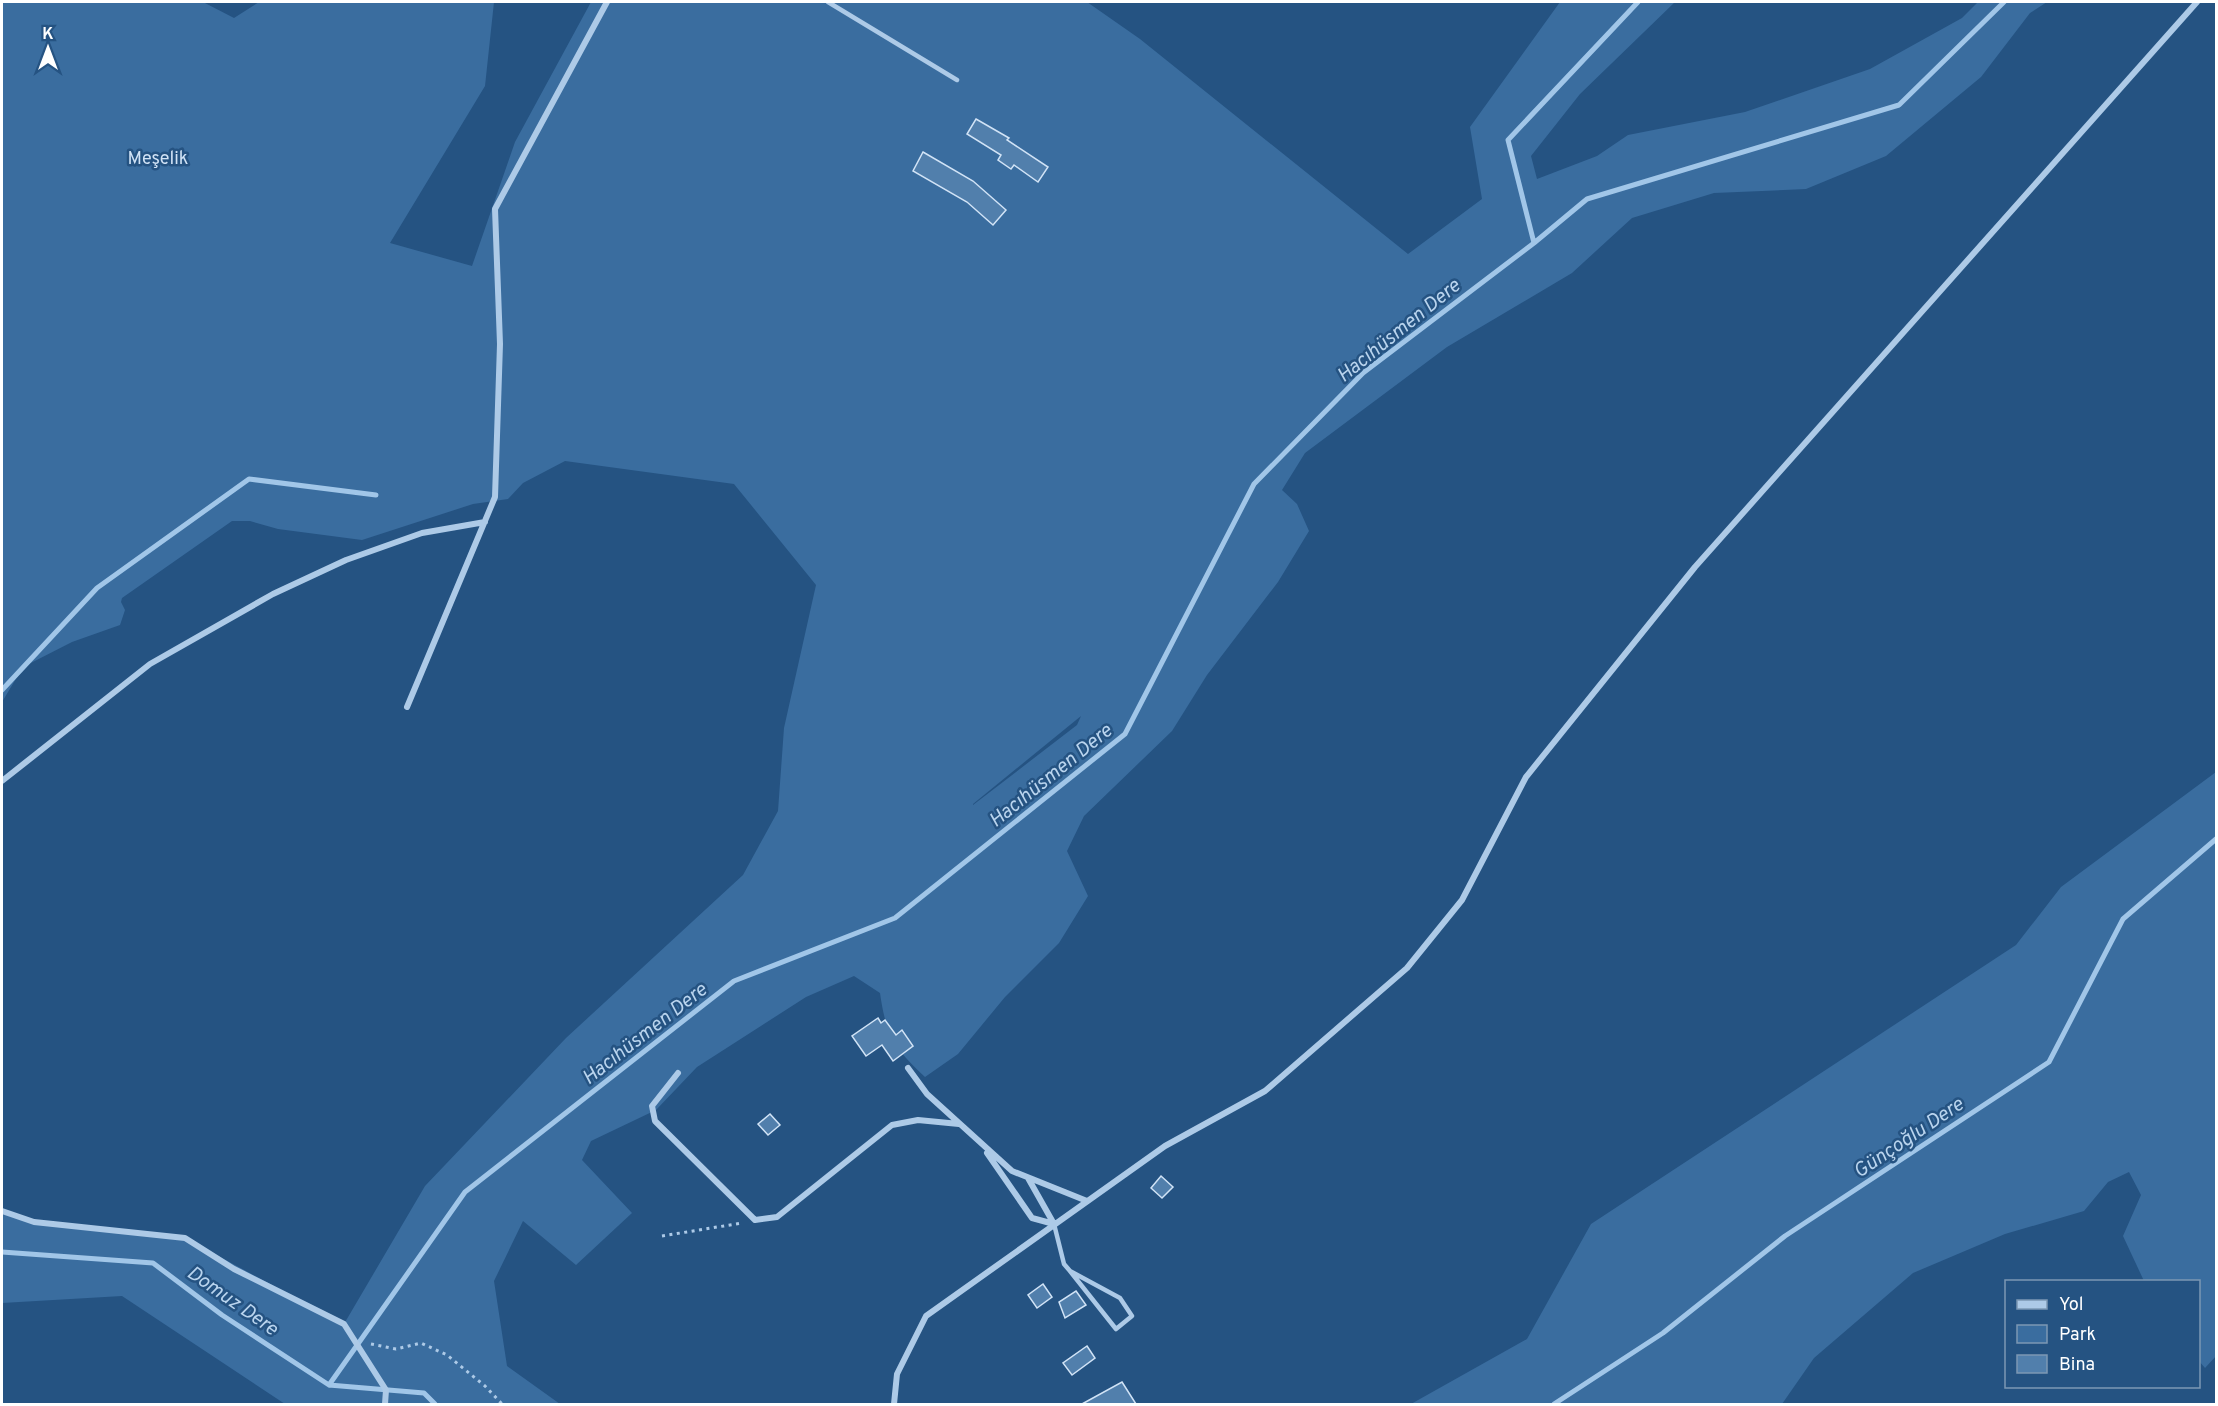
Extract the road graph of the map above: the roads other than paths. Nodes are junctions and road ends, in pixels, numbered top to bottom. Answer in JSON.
{"nodes":[{"id":1,"x":607,"y":2,"type":"edge"},
{"id":2,"x":828,"y":2,"type":"edge"},
{"id":3,"x":2197,"y":2,"type":"edge"},
{"id":4,"x":957,"y":80,"type":"dead end"},
{"id":5,"x":485,"y":522,"type":"junction"},
{"id":6,"x":407,"y":707,"type":"dead end"},
{"id":7,"x":2,"y":781,"type":"edge"},
{"id":8,"x":908,"y":1068,"type":"dead end"},
{"id":9,"x":678,"y":1073,"type":"dead end"},
{"id":10,"x":959,"y":1124,"type":"junction"},
{"id":11,"x":984,"y":1148,"type":"junction"},
{"id":12,"x":1028,"y":1177,"type":"junction"},
{"id":13,"x":1087,"y":1201,"type":"junction"},
{"id":14,"x":2,"y":1211,"type":"edge"},
{"id":15,"x":1054,"y":1224,"type":"junction"},
{"id":16,"x":1070,"y":1271,"type":"junction"},
{"id":17,"x":385,"y":1404,"type":"edge"},
{"id":18,"x":894,"y":1404,"type":"edge"}],
"edges":[{"from":1,"to":5,"type":"street"},
{"from":2,"to":4,"type":"lane"},
{"from":3,"to":13,"type":"street"},
{"from":5,"to":6,"type":"street"},
{"from":5,"to":7,"type":"street"},
{"from":8,"to":10,"type":"street"},
{"from":9,"to":10,"type":"street"},
{"from":10,"to":11,"type":"street"},
{"from":11,"to":12,"type":"street"},
{"from":11,"to":15,"type":"street"},
{"from":12,"to":13,"type":"street"},
{"from":12,"to":15,"type":"street"},
{"from":13,"to":15,"type":"street"},
{"from":14,"to":17,"type":"street"},
{"from":15,"to":16,"type":"lane"},
{"from":15,"to":18,"type":"street"},
{"from":16,"to":16,"type":"lane"}]}
